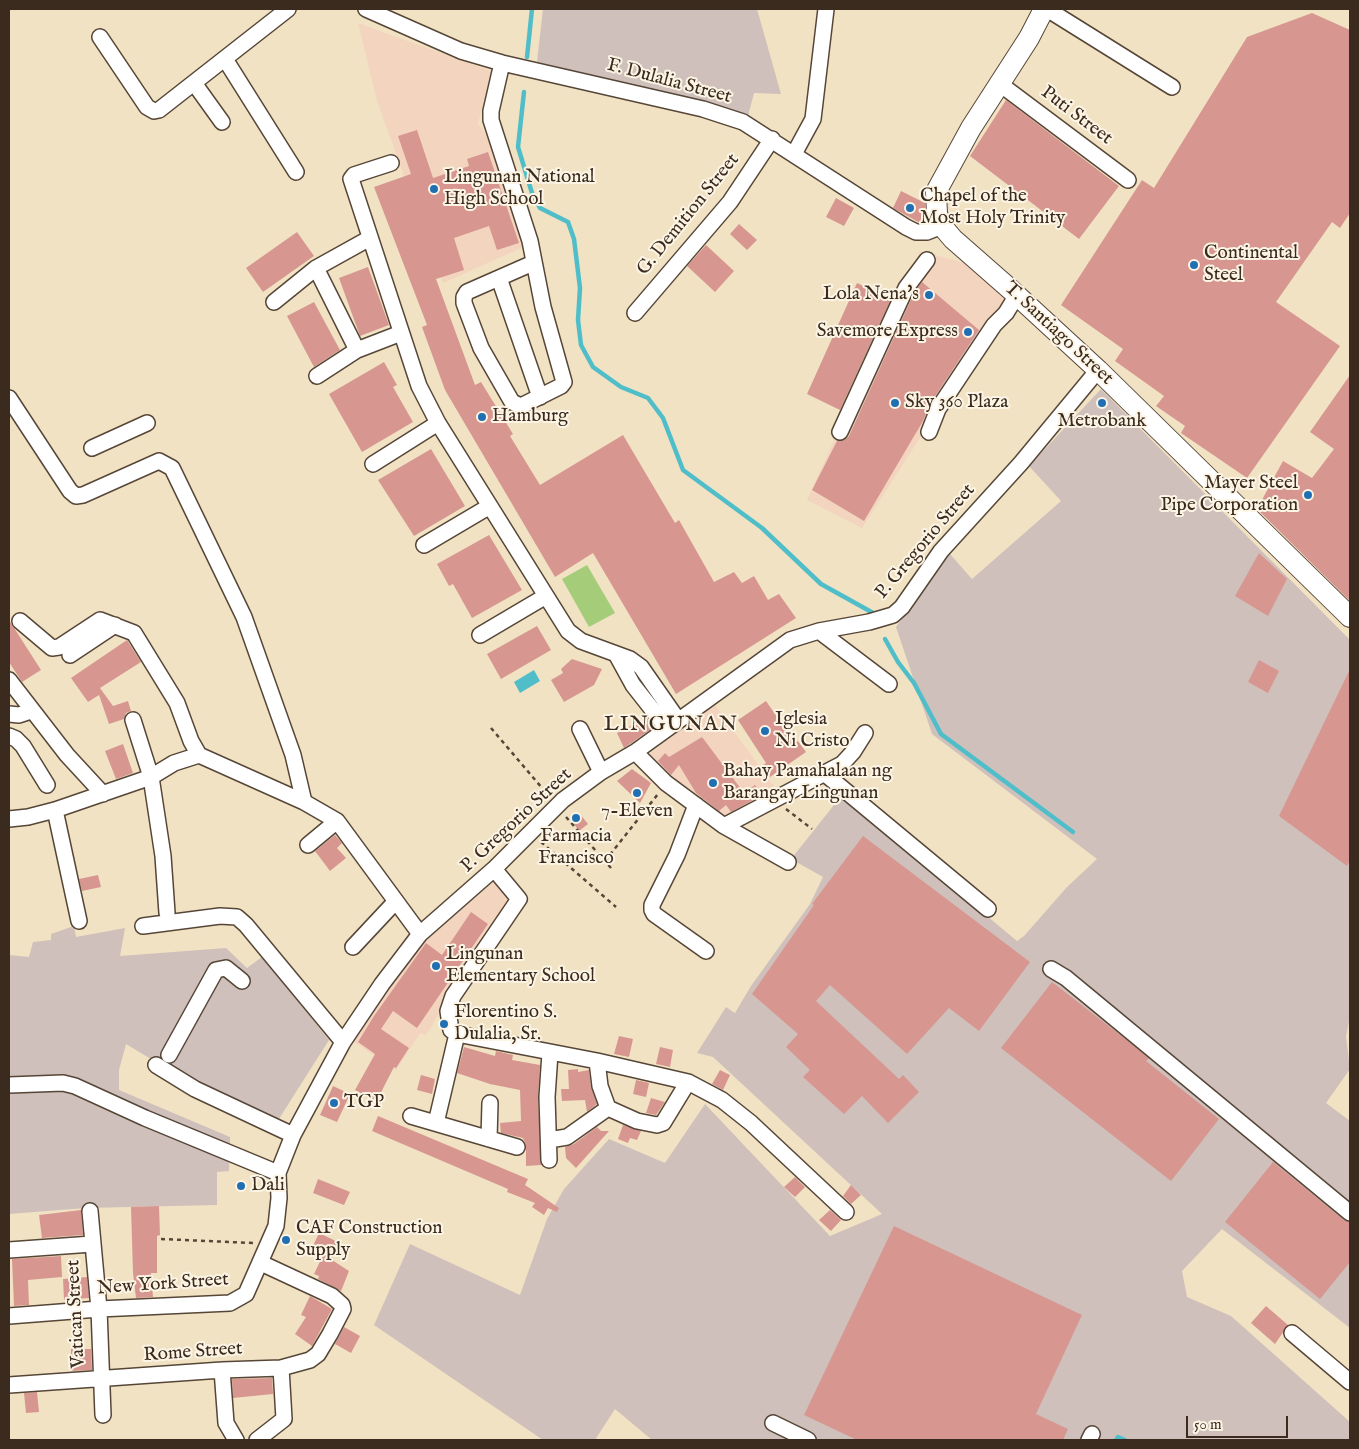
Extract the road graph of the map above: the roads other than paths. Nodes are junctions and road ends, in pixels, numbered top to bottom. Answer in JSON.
{"nodes":[{"id":1,"x":288,"y":9,"type":"edge"},
{"id":2,"x":366,"y":9,"type":"edge"},
{"id":3,"x":826,"y":9,"type":"edge"},
{"id":4,"x":1045,"y":9,"type":"edge"},
{"id":5,"x":100,"y":37,"type":"dead end"},
{"id":6,"x":225,"y":59,"type":"junction"},
{"id":7,"x":502,"y":63,"type":"junction"},
{"id":8,"x":194,"y":83,"type":"junction"},
{"id":9,"x":1000,"y":84,"type":"junction"},
{"id":10,"x":1172,"y":87,"type":"dead end"},
{"id":11,"x":222,"y":122,"type":"dead end"},
{"id":12,"x":772,"y":139,"type":"junction"},
{"id":13,"x":794,"y":154,"type":"junction"},
{"id":14,"x":391,"y":163,"type":"dead end"},
{"id":15,"x":296,"y":172,"type":"dead end"},
{"id":16,"x":1128,"y":180,"type":"dead end"},
{"id":17,"x":942,"y":226,"type":"junction"},
{"id":18,"x":370,"y":238,"type":"junction"},
{"id":19,"x":927,"y":260,"type":"dead end"},
{"id":20,"x":533,"y":263,"type":"junction"},
{"id":21,"x":316,"y":268,"type":"junction"},
{"id":22,"x":499,"y":278,"type":"junction"},
{"id":23,"x":1018,"y":295,"type":"junction"},
{"id":24,"x":274,"y":302,"type":"dead end"},
{"id":25,"x":635,"y":313,"type":"dead end"},
{"id":26,"x":400,"y":333,"type":"junction"},
{"id":27,"x":357,"y":350,"type":"junction"},
{"id":28,"x":1098,"y":370,"type":"junction"},
{"id":29,"x":317,"y":376,"type":"dead end"},
{"id":30,"x":540,"y":397,"type":"junction"},
{"id":31,"x":9,"y":398,"type":"edge"},
{"id":32,"x":147,"y":423,"type":"dead end"},
{"id":33,"x":438,"y":423,"type":"junction"},
{"id":34,"x":840,"y":432,"type":"dead end"},
{"id":35,"x":929,"y":432,"type":"dead end"},
{"id":36,"x":92,"y":448,"type":"dead end"},
{"id":37,"x":373,"y":464,"type":"dead end"},
{"id":38,"x":490,"y":506,"type":"junction"},
{"id":39,"x":424,"y":545,"type":"dead end"},
{"id":40,"x":546,"y":596,"type":"junction"},
{"id":41,"x":1350,"y":618,"type":"edge"},
{"id":42,"x":20,"y":621,"type":"dead end"},
{"id":43,"x":115,"y":625,"type":"junction"},
{"id":44,"x":818,"y":631,"type":"junction"},
{"id":45,"x":480,"y":635,"type":"dead end"},
{"id":46,"x":616,"y":654,"type":"junction"},
{"id":47,"x":70,"y":655,"type":"dead end"},
{"id":48,"x":9,"y":680,"type":"edge"},
{"id":49,"x":888,"y":684,"type":"dead end"},
{"id":50,"x":660,"y":695,"type":"junction"},
{"id":51,"x":648,"y":705,"type":"junction"},
{"id":52,"x":31,"y":711,"type":"junction"},
{"id":53,"x":9,"y":714,"type":"edge"},
{"id":54,"x":133,"y":720,"type":"dead end"},
{"id":55,"x":672,"y":724,"type":"junction"},
{"id":56,"x":580,"y":729,"type":"dead end"},
{"id":57,"x":866,"y":732,"type":"dead end"},
{"id":58,"x":9,"y":736,"type":"edge"},
{"id":59,"x":635,"y":752,"type":"junction"},
{"id":60,"x":200,"y":755,"type":"junction"},
{"id":61,"x":601,"y":772,"type":"junction"},
{"id":62,"x":824,"y":773,"type":"junction"},
{"id":63,"x":151,"y":778,"type":"junction"},
{"id":64,"x":47,"y":785,"type":"dead end"},
{"id":65,"x":103,"y":794,"type":"junction"},
{"id":66,"x":304,"y":802,"type":"junction"},
{"id":67,"x":696,"y":805,"type":"junction"},
{"id":68,"x":55,"y":810,"type":"junction"},
{"id":69,"x":9,"y":819,"type":"edge"},
{"id":70,"x":337,"y":820,"type":"junction"},
{"id":71,"x":724,"y":826,"type":"junction"},
{"id":72,"x":308,"y":845,"type":"dead end"},
{"id":73,"x":788,"y":862,"type":"dead end"},
{"id":74,"x":494,"y":869,"type":"junction"},
{"id":75,"x":396,"y":901,"type":"junction"},
{"id":76,"x":988,"y":909,"type":"dead end"},
{"id":77,"x":167,"y":913,"type":"dead end"},
{"id":78,"x":79,"y":921,"type":"dead end"},
{"id":79,"x":143,"y":926,"type":"dead end"},
{"id":80,"x":420,"y":934,"type":"junction"},
{"id":81,"x":354,"y":947,"type":"dead end"},
{"id":82,"x":706,"y":951,"type":"dead end"},
{"id":83,"x":1051,"y":970,"type":"dead end"},
{"id":84,"x":242,"y":981,"type":"dead end"},
{"id":85,"x":458,"y":1034,"type":"junction"},
{"id":86,"x":343,"y":1042,"type":"junction"},
{"id":87,"x":550,"y":1052,"type":"junction"},
{"id":88,"x":169,"y":1055,"type":"dead end"},
{"id":89,"x":597,"y":1061,"type":"junction"},
{"id":90,"x":156,"y":1065,"type":"dead end"},
{"id":91,"x":688,"y":1082,"type":"junction"},
{"id":92,"x":9,"y":1085,"type":"edge"},
{"id":93,"x":490,"y":1102,"type":"dead end"},
{"id":94,"x":608,"y":1108,"type":"junction"},
{"id":95,"x":411,"y":1116,"type":"dead end"},
{"id":96,"x":436,"y":1123,"type":"junction"},
{"id":97,"x":293,"y":1135,"type":"junction"},
{"id":98,"x":489,"y":1139,"type":"junction"},
{"id":99,"x":549,"y":1140,"type":"junction"},
{"id":100,"x":517,"y":1147,"type":"dead end"},
{"id":101,"x":549,"y":1160,"type":"dead end"},
{"id":102,"x":278,"y":1173,"type":"junction"},
{"id":103,"x":279,"y":1198,"type":"joint"},
{"id":104,"x":90,"y":1211,"type":"dead end"},
{"id":105,"x":846,"y":1212,"type":"dead end"},
{"id":106,"x":1350,"y":1213,"type":"edge"},
{"id":107,"x":92,"y":1244,"type":"junction"},
{"id":108,"x":9,"y":1250,"type":"edge"},
{"id":109,"x":261,"y":1262,"type":"junction"},
{"id":110,"x":99,"y":1309,"type":"junction"},
{"id":111,"x":9,"y":1316,"type":"edge"},
{"id":112,"x":1292,"y":1333,"type":"dead end"},
{"id":113,"x":281,"y":1368,"type":"junction"},
{"id":114,"x":222,"y":1370,"type":"junction"},
{"id":115,"x":100,"y":1380,"type":"junction"},
{"id":116,"x":1350,"y":1382,"type":"edge"},
{"id":117,"x":9,"y":1385,"type":"edge"},
{"id":118,"x":103,"y":1415,"type":"dead end"},
{"id":119,"x":773,"y":1423,"type":"dead end"},
{"id":120,"x":236,"y":1440,"type":"edge"},
{"id":121,"x":257,"y":1440,"type":"edge"},
{"id":122,"x":808,"y":1440,"type":"edge"}],
"edges":[{"from":1,"to":6,"type":"street"},
{"from":2,"to":7,"type":"street","name":"F. Dulalia Street"},
{"from":3,"to":13,"type":"street"},
{"from":4,"to":9,"type":"main road"},
{"from":4,"to":10,"type":"street"},
{"from":5,"to":8,"type":"street"},
{"from":6,"to":8,"type":"street"},
{"from":6,"to":15,"type":"street"},
{"from":7,"to":12,"type":"street","name":"F. Dulalia Street"},
{"from":7,"to":20,"type":"street"},
{"from":8,"to":11,"type":"street"},
{"from":9,"to":16,"type":"street","name":"Puti Street"},
{"from":9,"to":17,"type":"main road"},
{"from":12,"to":13,"type":"street","name":"F. Dulalia Street"},
{"from":12,"to":25,"type":"street","name":"G. Demition Street"},
{"from":13,"to":17,"type":"street","name":"F. Dulalia Street"},
{"from":14,"to":18,"type":"street"},
{"from":17,"to":23,"type":"main road","name":"T. Santiago Street"},
{"from":18,"to":21,"type":"street"},
{"from":18,"to":26,"type":"street"},
{"from":19,"to":34,"type":"street"},
{"from":20,"to":22,"type":"street"},
{"from":20,"to":30,"type":"street"},
{"from":21,"to":24,"type":"street"},
{"from":21,"to":27,"type":"street"},
{"from":22,"to":30,"type":"street"},
{"from":22,"to":30,"type":"street"},
{"from":23,"to":28,"type":"main road","name":"T. Santiago Street"},
{"from":23,"to":35,"type":"street"},
{"from":26,"to":27,"type":"street"},
{"from":26,"to":33,"type":"street"},
{"from":27,"to":29,"type":"street"},
{"from":28,"to":41,"type":"main road","name":"T. Santiago Street"},
{"from":28,"to":44,"type":"street","name":"P. Gregorio Street"},
{"from":31,"to":66,"type":"street"},
{"from":32,"to":36,"type":"street"},
{"from":33,"to":37,"type":"street"},
{"from":33,"to":38,"type":"street"},
{"from":38,"to":39,"type":"street"},
{"from":38,"to":40,"type":"street"},
{"from":40,"to":45,"type":"street"},
{"from":40,"to":46,"type":"street"},
{"from":42,"to":43,"type":"street"},
{"from":43,"to":47,"type":"street"},
{"from":43,"to":60,"type":"street"},
{"from":44,"to":49,"type":"street"},
{"from":44,"to":55,"type":"street","name":"P. Gregorio Street"},
{"from":46,"to":50,"type":"street"},
{"from":46,"to":51,"type":"street"},
{"from":48,"to":52,"type":"street"},
{"from":50,"to":51,"type":"street"},
{"from":50,"to":55,"type":"street"},
{"from":51,"to":55,"type":"street"},
{"from":52,"to":53,"type":"street"},
{"from":52,"to":65,"type":"street"},
{"from":54,"to":63,"type":"street"},
{"from":55,"to":59,"type":"street","name":"P. Gregorio Street"},
{"from":56,"to":61,"type":"street"},
{"from":57,"to":62,"type":"street"},
{"from":58,"to":64,"type":"street"},
{"from":59,"to":61,"type":"street","name":"P. Gregorio Street"},
{"from":59,"to":67,"type":"street"},
{"from":60,"to":63,"type":"street"},
{"from":60,"to":66,"type":"street"},
{"from":61,"to":74,"type":"street","name":"P. Gregorio Street"},
{"from":62,"to":71,"type":"street"},
{"from":62,"to":76,"type":"street"},
{"from":63,"to":65,"type":"street"},
{"from":63,"to":77,"type":"street"},
{"from":65,"to":68,"type":"street"},
{"from":66,"to":70,"type":"street"},
{"from":67,"to":71,"type":"street"},
{"from":67,"to":82,"type":"street"},
{"from":68,"to":69,"type":"street"},
{"from":68,"to":78,"type":"street"},
{"from":70,"to":72,"type":"street"},
{"from":70,"to":75,"type":"street"},
{"from":71,"to":73,"type":"street"},
{"from":74,"to":80,"type":"street","name":"P. Gregorio Street"},
{"from":74,"to":85,"type":"street"},
{"from":75,"to":80,"type":"street"},
{"from":75,"to":81,"type":"street"},
{"from":79,"to":86,"type":"street"},
{"from":80,"to":86,"type":"street","name":"P. Gregorio Street"},
{"from":83,"to":106,"type":"street"},
{"from":84,"to":88,"type":"street"},
{"from":85,"to":87,"type":"street"},
{"from":85,"to":96,"type":"street"},
{"from":86,"to":97,"type":"street","name":"P. Gregorio Street"},
{"from":87,"to":89,"type":"street"},
{"from":87,"to":99,"type":"street"},
{"from":89,"to":91,"type":"street"},
{"from":89,"to":94,"type":"street"},
{"from":90,"to":97,"type":"street"},
{"from":91,"to":94,"type":"street"},
{"from":91,"to":105,"type":"street"},
{"from":92,"to":102,"type":"street"},
{"from":93,"to":98,"type":"street"},
{"from":94,"to":99,"type":"street"},
{"from":95,"to":96,"type":"street"},
{"from":96,"to":98,"type":"street"},
{"from":97,"to":102,"type":"street","name":"P. Gregorio Street"},
{"from":98,"to":100,"type":"street"},
{"from":99,"to":101,"type":"street"},
{"from":102,"to":103,"type":"street","name":"P. Gregorio Street"},
{"from":103,"to":109,"type":"street","name":"New York Street"},
{"from":104,"to":107,"type":"street","name":"Vatican Street"},
{"from":107,"to":108,"type":"street"},
{"from":107,"to":110,"type":"street","name":"Vatican Street"},
{"from":109,"to":110,"type":"street","name":"New York Street"},
{"from":109,"to":113,"type":"street","name":"Rome Street"},
{"from":110,"to":111,"type":"street","name":"New York Street"},
{"from":110,"to":115,"type":"street","name":"Vatican Street"},
{"from":112,"to":116,"type":"street"},
{"from":113,"to":114,"type":"street","name":"Rome Street"},
{"from":113,"to":121,"type":"street"},
{"from":114,"to":115,"type":"street","name":"Rome Street"},
{"from":114,"to":120,"type":"street"},
{"from":115,"to":117,"type":"street","name":"Rome Street"},
{"from":115,"to":118,"type":"street","name":"Vatican Street"},
{"from":119,"to":122,"type":"street"}]}
